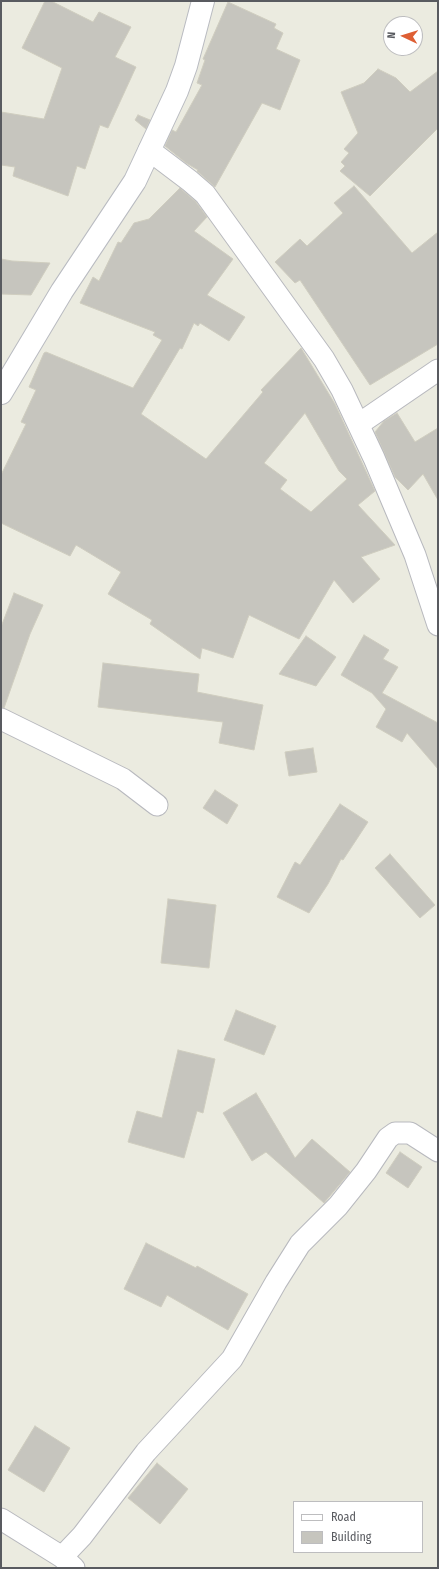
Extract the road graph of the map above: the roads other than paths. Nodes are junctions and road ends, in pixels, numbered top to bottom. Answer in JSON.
{"nodes":[{"id":1,"x":203,"y":1,"type":"edge"},
{"id":2,"x":149,"y":150,"type":"junction"},
{"id":3,"x":438,"y":370,"type":"edge"},
{"id":4,"x":1,"y":393,"type":"edge"},
{"id":5,"x":359,"y":424,"type":"junction"},
{"id":6,"x":438,"y":625,"type":"edge"},
{"id":7,"x":1,"y":719,"type":"edge"},
{"id":8,"x":157,"y":805,"type":"dead end"},
{"id":9,"x":438,"y":1151,"type":"edge"},
{"id":10,"x":1,"y":1519,"type":"edge"},
{"id":11,"x":68,"y":1563,"type":"edge"}],
"edges":[{"from":1,"to":2,"type":"street"},
{"from":2,"to":4,"type":"street"},
{"from":2,"to":5,"type":"street"},
{"from":3,"to":5,"type":"street"},
{"from":5,"to":6,"type":"street"},
{"from":7,"to":8,"type":"street"},
{"from":9,"to":11,"type":"street"},
{"from":10,"to":11,"type":"street"}]}
